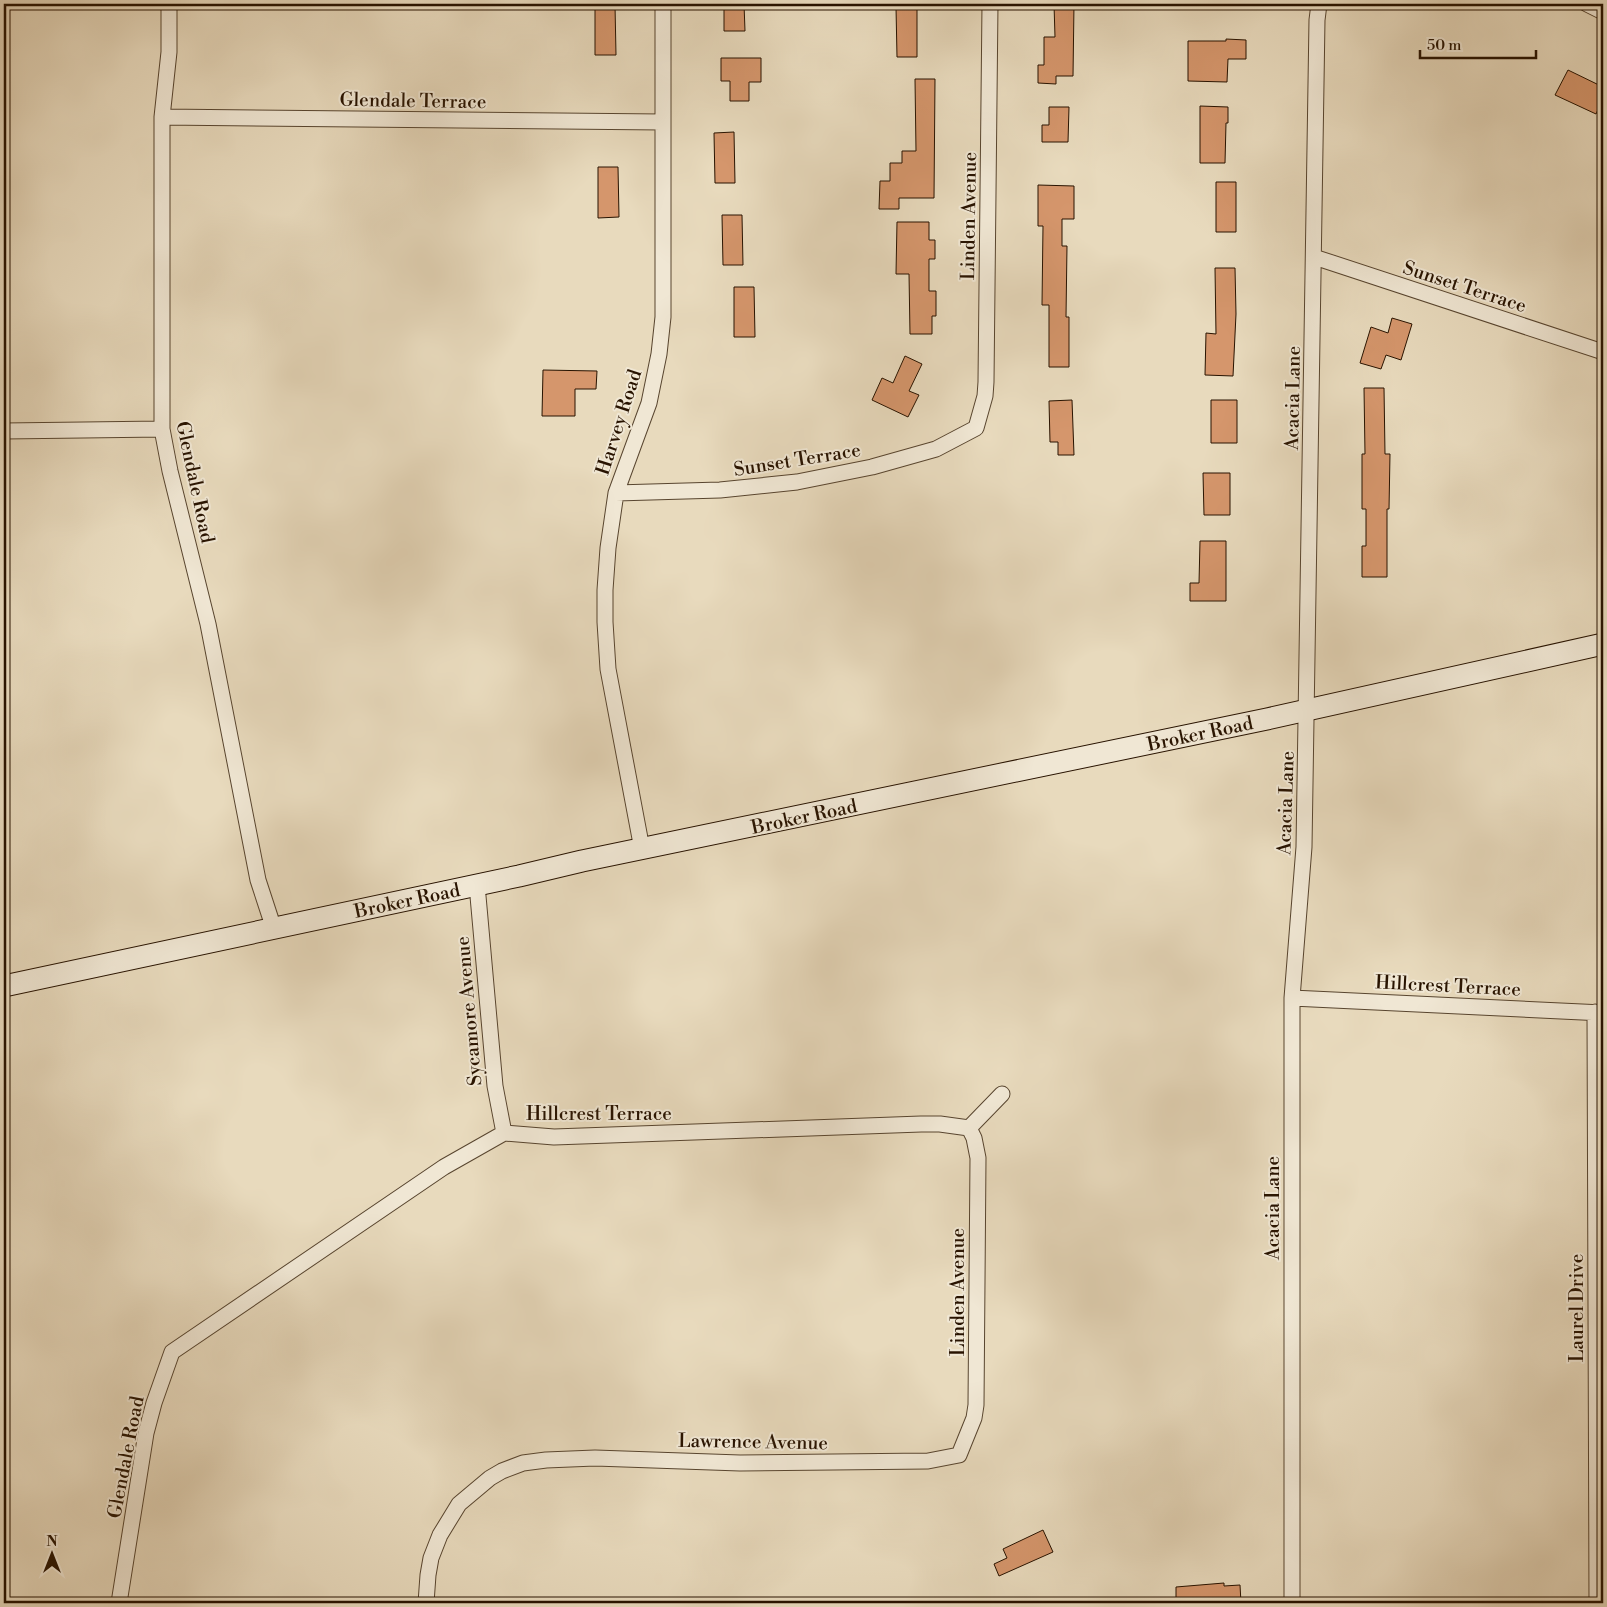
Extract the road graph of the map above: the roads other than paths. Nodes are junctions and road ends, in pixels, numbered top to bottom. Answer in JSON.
{"nodes":[{"id":1,"x":169,"y":4,"type":"edge"},
{"id":2,"x":663,"y":4,"type":"edge"},
{"id":3,"x":990,"y":4,"type":"edge"},
{"id":4,"x":1319,"y":4,"type":"edge"},
{"id":5,"x":1586,"y":4,"type":"edge"},
{"id":6,"x":1603,"y":12,"type":"edge"},
{"id":7,"x":162,"y":117,"type":"junction"},
{"id":8,"x":662,"y":122,"type":"junction"},
{"id":9,"x":1314,"y":257,"type":"junction"},
{"id":10,"x":1603,"y":352,"type":"edge"},
{"id":11,"x":976,"y":428,"type":"joint"},
{"id":12,"x":162,"y":429,"type":"junction"},
{"id":13,"x":4,"y":430,"type":"edge"},
{"id":14,"x":616,"y":493,"type":"junction"},
{"id":15,"x":1603,"y":644,"type":"edge"},
{"id":16,"x":1307,"y":709,"type":"junction"},
{"id":17,"x":642,"y":849,"type":"junction"},
{"id":18,"x":477,"y":885,"type":"junction"},
{"id":19,"x":274,"y":929,"type":"junction"},
{"id":20,"x":4,"y":986,"type":"edge"},
{"id":21,"x":1292,"y":998,"type":"junction"},
{"id":22,"x":1599,"y":1012,"type":"edge"},
{"id":23,"x":1002,"y":1094,"type":"dead end"},
{"id":24,"x":970,"y":1128,"type":"junction"},
{"id":25,"x":504,"y":1133,"type":"junction"},
{"id":26,"x":273,"y":1283,"type":"joint"},
{"id":27,"x":1599,"y":1304,"type":"edge"},
{"id":28,"x":959,"y":1455,"type":"joint"},
{"id":29,"x":118,"y":1603,"type":"edge"},
{"id":30,"x":426,"y":1603,"type":"edge"},
{"id":31,"x":1292,"y":1603,"type":"edge"},
{"id":32,"x":1596,"y":1603,"type":"edge"}],
"edges":[{"from":1,"to":7,"type":"street","name":"Glendale Road"},
{"from":2,"to":8,"type":"street","name":"Harvey Road"},
{"from":3,"to":11,"type":"street","name":"Linden Avenue"},
{"from":4,"to":9,"type":"street","name":"Acacia Lane"},
{"from":5,"to":6,"type":"street"},
{"from":7,"to":8,"type":"street","name":"Glendale Terrace"},
{"from":7,"to":12,"type":"street","name":"Glendale Road"},
{"from":8,"to":14,"type":"street","name":"Harvey Road"},
{"from":9,"to":10,"type":"street","name":"Sunset Terrace"},
{"from":9,"to":16,"type":"street","name":"Acacia Lane"},
{"from":11,"to":14,"type":"street","name":"Sunset Terrace"},
{"from":12,"to":13,"type":"street"},
{"from":12,"to":19,"type":"street","name":"Glendale Road"},
{"from":14,"to":17,"type":"street","name":"Harvey Road"},
{"from":15,"to":16,"type":"street","name":"Broker Road"},
{"from":16,"to":17,"type":"street","name":"Broker Road"},
{"from":16,"to":21,"type":"street","name":"Acacia Lane"},
{"from":17,"to":18,"type":"street","name":"Broker Road"},
{"from":18,"to":19,"type":"street","name":"Broker Road"},
{"from":18,"to":25,"type":"street","name":"Sycamore Avenue"},
{"from":19,"to":20,"type":"street","name":"Broker Road"},
{"from":21,"to":22,"type":"street","name":"Hillcrest Terrace"},
{"from":21,"to":31,"type":"street","name":"Acacia Lane"},
{"from":22,"to":27,"type":"street","name":"Laurel Drive"},
{"from":23,"to":24,"type":"street"},
{"from":24,"to":25,"type":"street","name":"Hillcrest Terrace"},
{"from":24,"to":28,"type":"street","name":"Linden Avenue"},
{"from":25,"to":26,"type":"street","name":"Hillcrest Terrace"},
{"from":26,"to":29,"type":"street","name":"Glendale Road"},
{"from":27,"to":32,"type":"street","name":"Laurel Drive"},
{"from":28,"to":30,"type":"street","name":"Lawrence Avenue"}]}
